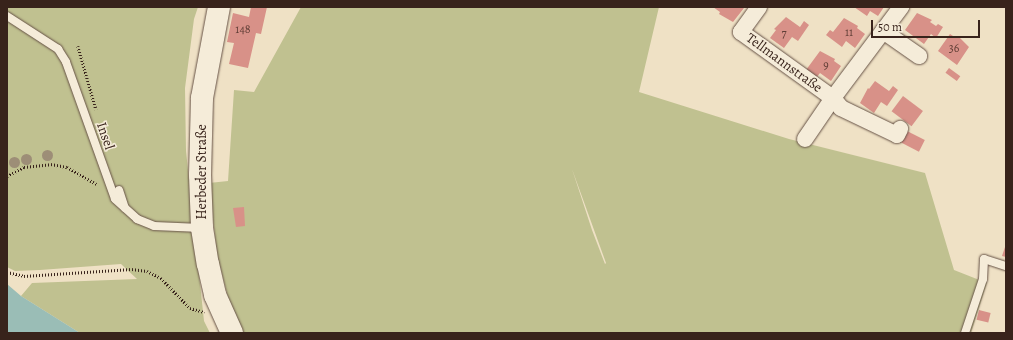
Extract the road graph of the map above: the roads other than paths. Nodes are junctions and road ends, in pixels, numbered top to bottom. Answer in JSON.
{"nodes":[{"id":1,"x":219,"y":7,"type":"edge"},
{"id":2,"x":759,"y":7,"type":"edge"},
{"id":3,"x":901,"y":7,"type":"edge"},
{"id":4,"x":7,"y":16,"type":"edge"},
{"id":5,"x":883,"y":31,"type":"junction"},
{"id":6,"x":919,"y":56,"type":"dead end"},
{"id":7,"x":833,"y":98,"type":"junction"},
{"id":8,"x":900,"y":129,"type":"dead end"},
{"id":9,"x":805,"y":139,"type":"dead end"},
{"id":10,"x":119,"y":190,"type":"dead end"},
{"id":11,"x":126,"y":210,"type":"junction"},
{"id":12,"x":202,"y":228,"type":"junction"},
{"id":13,"x":1006,"y":266,"type":"edge"},
{"id":14,"x":232,"y":333,"type":"edge"},
{"id":15,"x":965,"y":333,"type":"edge"}],
"edges":[{"from":1,"to":12,"type":"main road","name":"Herbeder Straße"},
{"from":2,"to":7,"type":"street","name":"Tellmannstraße"},
{"from":3,"to":5,"type":"street","name":"Tellmannstraße"},
{"from":4,"to":11,"type":"lane","name":"Insel"},
{"from":5,"to":6,"type":"street"},
{"from":5,"to":7,"type":"street","name":"Tellmannstraße"},
{"from":7,"to":8,"type":"street","name":"Tellmannstraße"},
{"from":7,"to":9,"type":"street","name":"Tellmannstraße"},
{"from":10,"to":11,"type":"lane"},
{"from":11,"to":12,"type":"lane","name":"Insel"},
{"from":12,"to":14,"type":"main road","name":"Herbeder Straße"},
{"from":13,"to":15,"type":"lane"}]}
